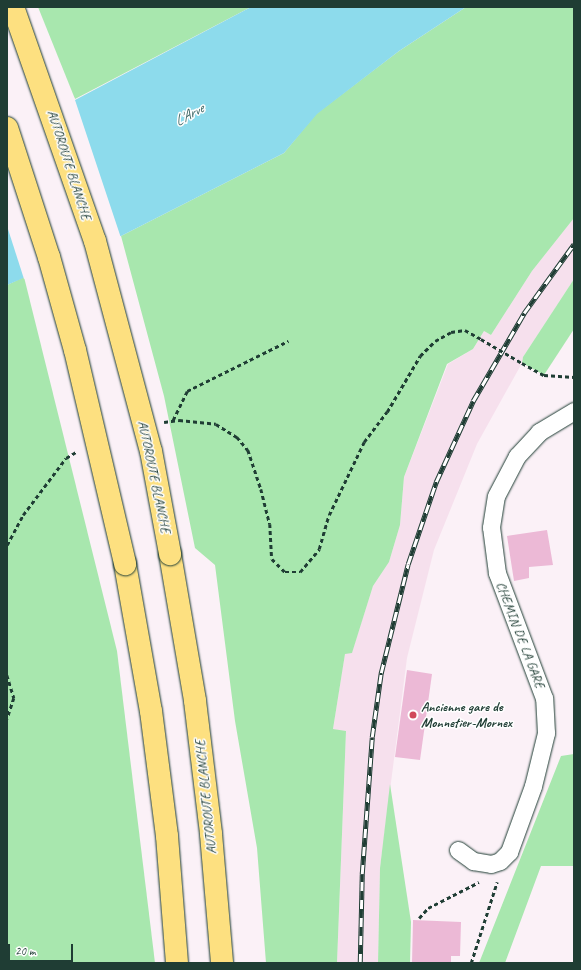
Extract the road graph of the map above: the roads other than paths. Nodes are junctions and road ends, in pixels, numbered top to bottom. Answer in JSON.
{"nodes":[{"id":1,"x":13,"y":7,"type":"edge"},
{"id":2,"x":7,"y":128,"type":"edge"},
{"id":3,"x":574,"y":411,"type":"edge"},
{"id":4,"x":458,"y":850,"type":"dead end"},
{"id":5,"x":177,"y":963,"type":"edge"},
{"id":6,"x":222,"y":963,"type":"edge"}],
"edges":[{"from":1,"to":6,"type":"highway","name":"AUTOROUTE BLANCHE","bridge":true},
{"from":2,"to":5,"type":"highway","bridge":true},
{"from":3,"to":4,"type":"street","name":"CHEMIN DE LA GARE"}]}
